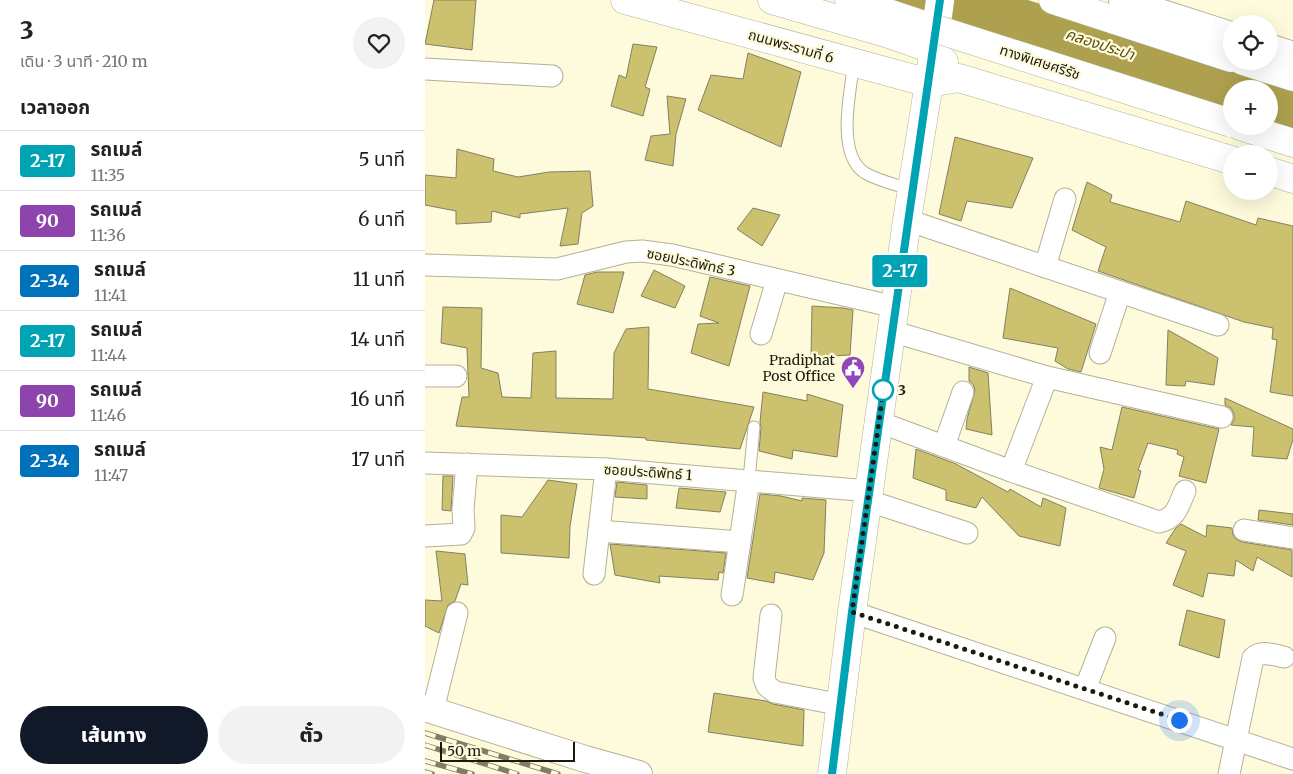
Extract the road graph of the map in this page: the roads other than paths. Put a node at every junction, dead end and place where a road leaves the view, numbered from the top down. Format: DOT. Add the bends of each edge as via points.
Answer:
graph roads {
  1 [pos="625,0"];
  2 [pos="772,0"];
  3 [pos="849,0"];
  4 [pos="1053,0"];
  5 [pos="1122,0"];
  6 [pos="938,8"];
  7 [pos="1223,32"];
  8 [pos="932,49"];
  9 [pos="1278,50"];
  10 [pos="1223,55"];
  11 [pos="1293,55"];
  12 [pos="853,63"];
  13 [pos="425,70"];
  14 [pos="1271,70"];
  15 [pos="551,76"];
  16 [pos="1293,77"];
  17 [pos="959,78"];
  18 [pos="929,82"];
  19 [pos="1223,121"];
  20 [pos="1268,135"];
  21 [pos="1293,143"];
  22 [pos="1223,158"];
  23 [pos="1278,174"];
  24 [pos="1293,179"];
  25 [pos="912,190"];
  26 [pos="1065,199"];
  27 [pos="907,220"];
  28 [pos="425,266"];
  29 [pos="1045,267"];
  30 [pos="777,280"];
  31 [pos="1119,292"];
  32 [pos="893,319"];
  33 [pos="1217,325"];
  34 [pos="761,334"];
  35 [pos="1100,353"];
  36 [pos="425,376"];
  37 [pos="457,376"];
  38 [pos="1047,377"];
  39 [pos="963,392"];
  40 [pos="1223,416"];
  41 [pos="879,422"];
  42 [pos="754,427"];
  43 [pos="944,446"];
  44 [pos="425,463"];
  45 [pos="467,464"];
  46 [pos="606,469"];
  47 [pos="1011,471"];
  48 [pos="749,480"];
  49 [pos="1185,491"];
  50 [pos="870,496"];
  51 [pos="1244,530"];
  52 [pos="599,531"];
  53 [pos="967,533"];
  54 [pos="426,536"];
  55 [pos="1293,538"];
  56 [pos="740,542"];
  57 [pos="593,574"];
  58 [pos="732,595"];
  59 [pos="852,612"];
  60 [pos="457,613"];
  61 [pos="771,615"];
  62 [pos="1105,638"];
  63 [pos="1284,656"];
  64 [pos="1085,689"];
  65 [pos="842,705"];
  66 [pos="429,709"];
  67 [pos="1235,739"];
  68 [pos="1293,759"];
  69 [pos="639,774"];
  70 [pos="832,774"];
  71 [pos="1229,774"];
  1 -- 12 [label="main road, ถนนพระรามที่ 6"];
  2 -- 8 [label="main road"];
  3 -- 19 [label="main road, ทางพิเศษศรีรัช, bridge"];
  4 -- 10 [label="main road"];
  5 -- 7 [label="street"];
  6 -- 8 [label="main road"];
  8 -- 17 [label="main road"];
  8 -- 18 [label="main road"];
  9 -- 11 [label="street"];
  12 -- 18 [label="main road, ถนนพระรามที่ 6"];
  12 -- 25 [label="lane" via="848,138 855,163 865,172"];
  13 -- 15 [label="street"];
  14 -- 16 [label="main road"];
  17 -- 18 [label="main road, ถนนพระรามที่ 6"];
  17 -- 22 [label="main road, ถนนพระรามที่ 6"];
  18 -- 25 [label="main road"];
  20 -- 21 [label="main road"];
  23 -- 24 [label="main road"];
  25 -- 27 [label="main road"];
  26 -- 29 [label="street"];
  27 -- 29 [label="street"];
  27 -- 32 [label="main road"];
  28 -- 30 [label="street, ซอยประดิพัทธ์ 3" via="557,269 641,251 672,255"];
  29 -- 31 [label="street"];
  30 -- 32 [label="street, ซอยประดิพัทธ์ 3"];
  30 -- 34 [label="street"];
  31 -- 33 [label="street"];
  31 -- 35 [label="street"];
  32 -- 38 [label="street, ซอยประดิพัทธ์ 3"];
  32 -- 41 [label="main road"];
  36 -- 37 [label="street"];
  38 -- 40 [label="street, ซอยประดิพัทธ์ 3"];
  38 -- 47 [label="street"];
  39 -- 43 [label="street"];
  41 -- 43 [label="street"];
  41 -- 50 [label="main road"];
  42 -- 48 [label="lane"];
  43 -- 47 [label="street"];
  44 -- 45 [label="street, ซอยประดิพัทธ์ 1"];
  45 -- 46 [label="street, ซอยประดิพัทธ์ 1"];
  45 -- 54 [label="street" via="461,534"];
  46 -- 48 [label="street, ซอยประดิพัทธ์ 1"];
  46 -- 52 [label="street"];
  47 -- 49 [label="street" via="1159,522 1173,516"];
  48 -- 50 [label="street, ซอยประดิพัทธ์ 1"];
  48 -- 56 [label="street"];
  50 -- 53 [label="street, ซอยประดิพัทธ์ 1"];
  50 -- 59 [label="main road"];
  51 -- 55 [label="street"];
  52 -- 56 [label="street"];
  52 -- 57 [label="street"];
  56 -- 58 [label="street"];
  59 -- 64 [label="street"];
  59 -- 65 [label="main road"];
  60 -- 66 [label="street"];
  61 -- 65 [label="street" via="764,678 767,686 775,692"];
  62 -- 64 [label="street"];
  63 -- 67 [label="street" via="1263,653 1253,658"];
  64 -- 67 [label="street"];
  65 -- 70 [label="main road"];
  66 -- 69 [label="street" via="585,760"];
  67 -- 68 [label="street"];
  67 -- 71 [label="street"];
}
